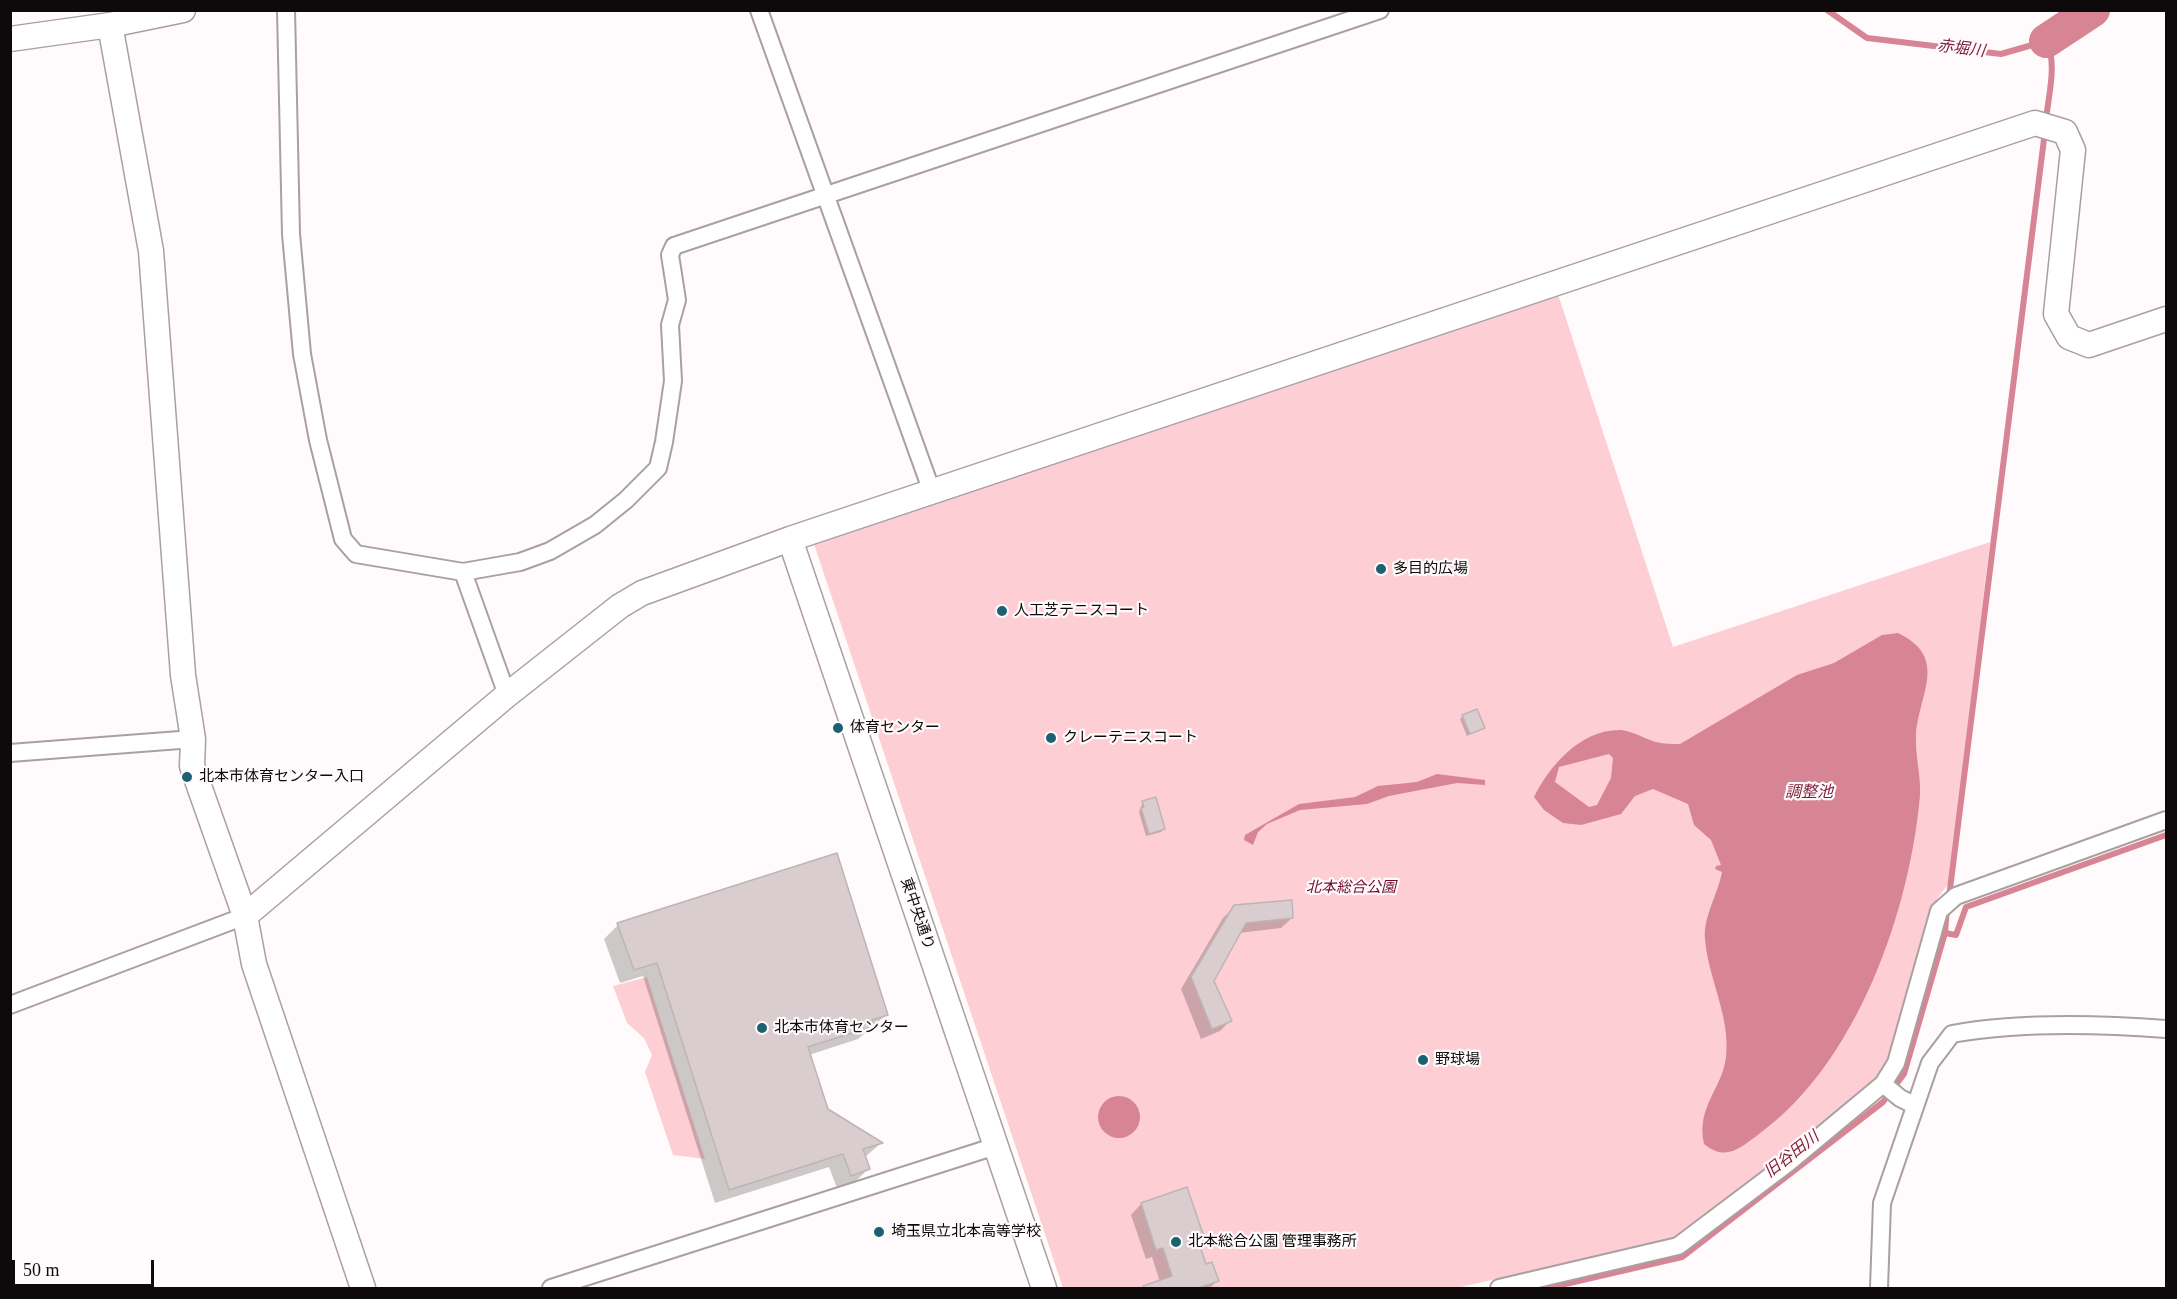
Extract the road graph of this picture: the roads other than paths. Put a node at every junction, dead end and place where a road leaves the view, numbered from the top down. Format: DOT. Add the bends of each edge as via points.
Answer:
graph roads {
  1 [pos="183,10"];
  2 [pos="285,10"];
  3 [pos="759,10"];
  4 [pos="1380,10"];
  5 [pos="110,25"];
  6 [pos="10,39"];
  7 [pos="824,196"];
  8 [pos="2166,319"];
  9 [pos="932,492"];
  10 [pos="790,539"];
  11 [pos="463,572"];
  12 [pos="507,695"];
  13 [pos="193,739"];
  14 [pos="10,753"];
  15 [pos="2166,820"];
  16 [pos="245,916"];
  17 [pos="10,1005"];
  18 [pos="2166,1029"];
  19 [pos="1896,1094"];
  20 [pos="996,1146"];
  21 [pos="363,1288"];
  22 [pos="551,1288"];
  23 [pos="1044,1288"];
  24 [pos="1499,1288"];
  25 [pos="1879,1288"];
  1 -- 5 [label="street"];
  2 -- 11 [label="street" via="291,234 302,354 343,539 356,554"];
  3 -- 7 [label="street"];
  4 -- 7 [label="street"];
  5 -- 6 [label="street"];
  5 -- 13 [label="street" via="151,251 183,675"];
  7 -- 9 [label="street"];
  7 -- 11 [label="street" via="674,246 670,255 677,300 670,325 673,381 658,468 595,525 550,551 520,562"];
  8 -- 9 [label="street" via="2089,345 2069,337 2056,314 2073,150 2065,132 2036,123"];
  9 -- 10 [label="street"];
  10 -- 12 [label="street" via="642,593"];
  10 -- 20 [label="street, 東中央通り"];
  11 -- 12 [label="street"];
  12 -- 16 [label="street"];
  13 -- 14 [label="street"];
  13 -- 16 [label="street" via="192,766"];
  15 -- 19 [label="street" via="1956,896 1939,911 1896,1063"];
  16 -- 17 [label="street"];
  16 -- 21 [label="street" via="254,964"];
  18 -- 19 [label="street" via="2120,1025 1952,1035 1930,1063"];
  19 -- 24 [label="street" via="1788,1162 1678,1246"];
  19 -- 25 [label="street" via="1882,1203"];
  20 -- 22 [label="street"];
  20 -- 23 [label="street, 東中央通り"];
}
